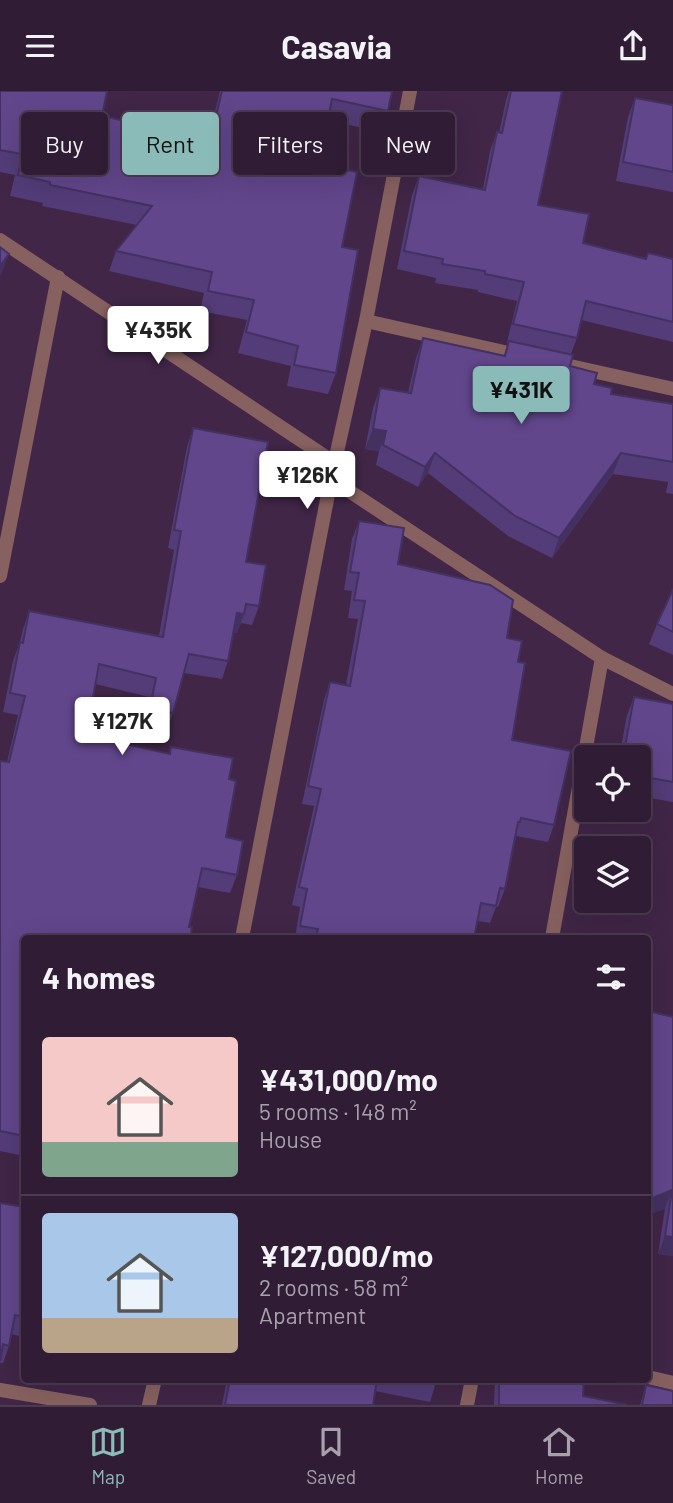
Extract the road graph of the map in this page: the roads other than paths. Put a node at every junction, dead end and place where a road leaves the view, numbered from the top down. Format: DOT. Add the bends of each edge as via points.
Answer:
graph roads {
  1 [pos="410,91"];
  2 [pos="0,240"];
  3 [pos="58,277"];
  4 [pos="366,321"];
  5 [pos="673,389"];
  6 [pos="335,463"];
  7 [pos="331,479"];
  8 [pos="0,576"];
  9 [pos="602,659"];
  10 [pos="673,694"];
  11 [pos="243,935"];
  12 [pos="553,935"];
  13 [pos="651,1378"];
  14 [pos="154,1383"];
  15 [pos="471,1383"];
  16 [pos="673,1383"];
  17 [pos="0,1391"];
  18 [pos="90,1405"];
  19 [pos="149,1405"];
  20 [pos="467,1405"];
  1 -- 4 [label="street"];
  2 -- 3 [label="street"];
  3 -- 6 [label="street"];
  3 -- 8 [label="street"];
  4 -- 5 [label="street"];
  4 -- 6 [label="street"];
  6 -- 7 [label="street"];
  7 -- 9 [label="street"];
  7 -- 11 [label="street"];
  9 -- 10 [label="street"];
  9 -- 12 [label="street"];
  13 -- 16 [label="street"];
  14 -- 19 [label="street"];
  15 -- 20 [label="street"];
  17 -- 18 [label="street"];
}
